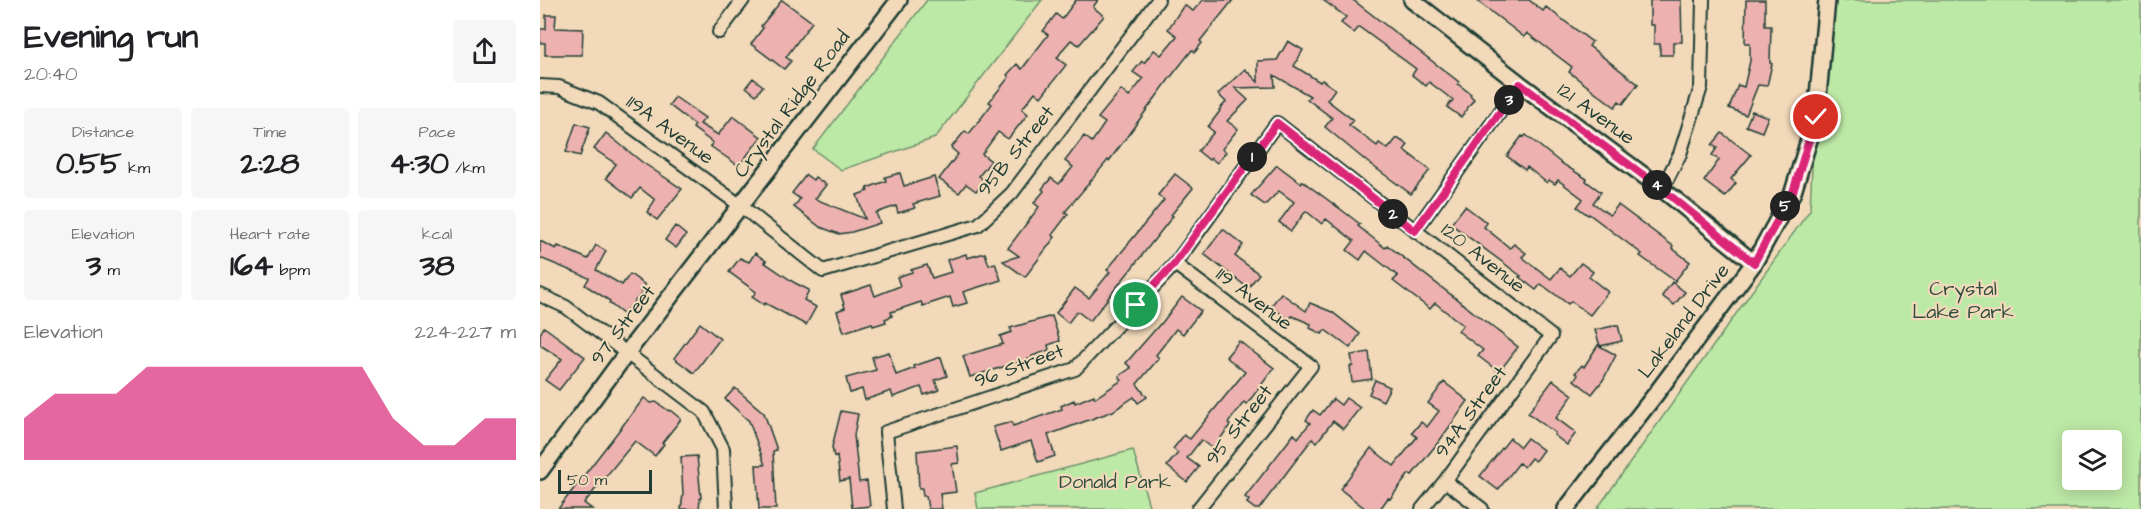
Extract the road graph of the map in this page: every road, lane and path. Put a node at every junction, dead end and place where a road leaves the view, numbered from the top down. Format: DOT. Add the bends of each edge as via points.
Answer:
graph roads {
  1 [pos="743,0"];
  2 [pos="898,0"];
  3 [pos="1158,0"];
  4 [pos="1412,0"];
  5 [pos="1702,0"];
  6 [pos="1827,0"];
  7 [pos="719,32"];
  8 [pos="1520,84"];
  9 [pos="540,86"];
  10 [pos="1277,123"];
  11 [pos="1662,189"];
  12 [pos="741,206"];
  13 [pos="1415,231"];
  14 [pos="1754,263"];
  15 [pos="1174,264"];
  16 [pos="823,271"];
  17 [pos="540,295"];
  18 [pos="1551,336"];
  19 [pos="626,354"];
  20 [pos="1311,366"];
  21 [pos="540,471"];
  22 [pos="1445,481"];
  23 [pos="726,509"];
  24 [pos="894,509"];
  25 [pos="1198,509"];
  26 [pos="1422,509"];
  27 [pos="1482,509"];
  28 [pos="1566,509"];
  1 -- 7 [label="street"];
  2 -- 12 [label="street, Crystal Ridge Road"];
  3 -- 16 [label="street, 95B Street" via="1012,193 978,225"];
  4 -- 8 [label="street, 121 Avenue"];
  5 -- 11 [label="street" via="1701,87 1680,154"];
  6 -- 14 [label="street, Lakeland Drive" via="1816,117 1793,192"];
  8 -- 11 [label="street, 121 Avenue"];
  8 -- 13 [label="street"];
  9 -- 12 [label="street, 119A Avenue" via="559,87 599,103"];
  10 -- 13 [label="street, 120 Avenue"];
  10 -- 15 [label="street, 96 Street"];
  11 -- 14 [label="street, 121 Avenue"];
  12 -- 16 [label="street, 119A Avenue"];
  12 -- 19 [label="street, 97 Street"];
  13 -- 18 [label="street, 120 Avenue"];
  14 -- 28 [label="street, Lakeland Drive"];
  15 -- 20 [label="street, 119 Avenue"];
  15 -- 24 [label="street, 96 Street" via="1075,369 886,432"];
  17 -- 19 [label="street" via="566,307"];
  18 -- 22 [label="street, 94A Street"];
  19 -- 21 [label="street, 97 Street"];
  19 -- 23 [label="street" via="704,412 723,449"];
  20 -- 25 [label="street, 95 Street"];
  22 -- 26 [label="street, 94A Street"];
  22 -- 27 [label="street"];
}
